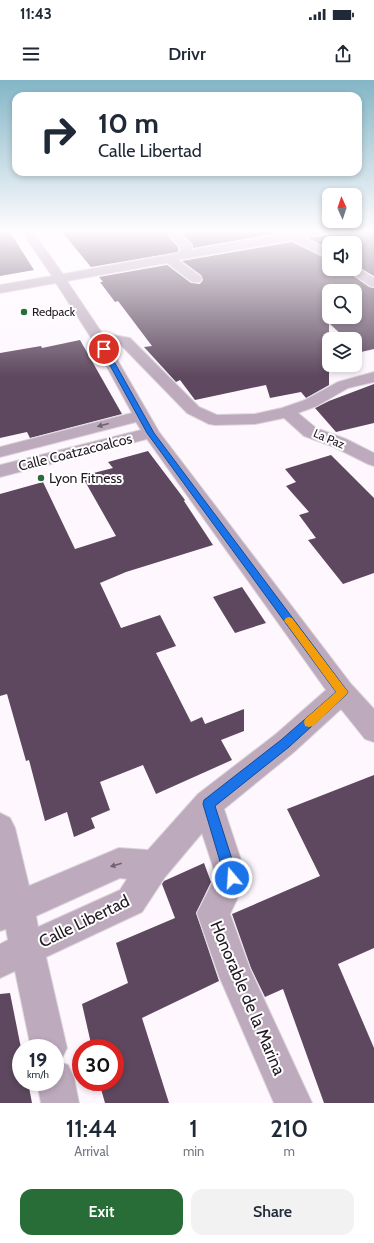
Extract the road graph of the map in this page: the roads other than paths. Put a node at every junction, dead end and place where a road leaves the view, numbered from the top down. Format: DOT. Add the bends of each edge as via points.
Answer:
graph roads {
  1 [pos="51,280"];
  2 [pos="61,280"];
  3 [pos="0,289"];
  4 [pos="97,336"];
  5 [pos="374,377"];
  6 [pos="287,412"];
  7 [pos="146,424"];
  8 [pos="0,452"];
  9 [pos="374,460"];
  10 [pos="0,471"];
  11 [pos="342,692"];
  12 [pos="374,730"];
  13 [pos="208,804"];
  14 [pos="0,828"];
  15 [pos="154,866"];
  16 [pos="9,911"];
  17 [pos="14,955"];
  18 [pos="46,1039"];
  19 [pos="58,1091"];
  20 [pos="60,1103"];
  21 [pos="293,1103"];
  1 -- 3 [label="street"];
  2 -- 4 [label="street"];
  4 -- 6 [label="street" via="125,341 193,410 214,420 255,419"];
  4 -- 7 [label="street"];
  5 -- 6 [label="street" via="343,385 311,403"];
  6 -- 9 [label="street, La Paz" via="310,432"];
  7 -- 8 [label="street, Calle Coatzacoalcos, one-way"];
  7 -- 10 [label="street, Calle Coatzacoalcos"];
  7 -- 11 [label="street"];
  11 -- 12 [label="street"];
  11 -- 13 [label="street, Calle Libertad" via="285,743"];
  13 -- 15 [label="street, Calle Libertad"];
  13 -- 21 [label="street, Honorable de la Marina" via="232,878 213,912 236,976"];
  14 -- 16 [label="street"];
  15 -- 16 [label="street, one-way" via="119,863"];
  15 -- 17 [label="street, Calle Libertad" via="131,901"];
  16 -- 17 [label="street"];
  17 -- 18 [label="street"];
  19 -- 20 [label="street"];
}
